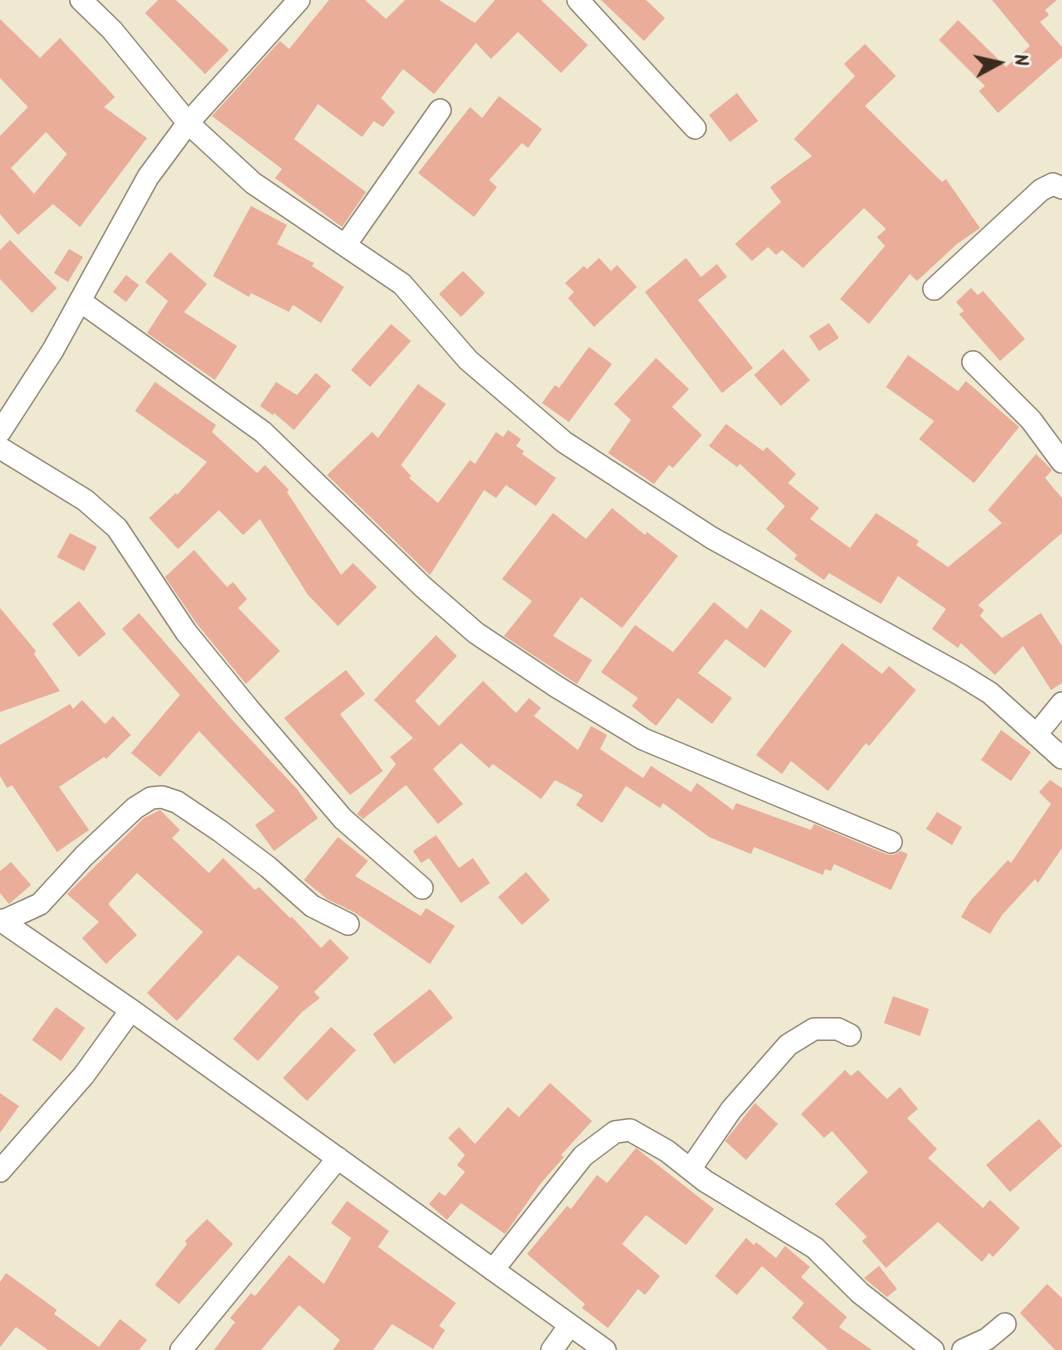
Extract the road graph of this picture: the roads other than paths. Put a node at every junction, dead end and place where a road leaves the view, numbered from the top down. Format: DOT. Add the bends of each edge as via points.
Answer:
graph roads {
  1 [pos="81,0"];
  2 [pos="299,0"];
  3 [pos="578,0"];
  4 [pos="440,110"];
  5 [pos="188,123"];
  6 [pos="695,128"];
  7 [pos="1062,188"];
  8 [pos="346,244"];
  9 [pos="934,289"];
  10 [pos="80,300"];
  11 [pos="973,362"];
  12 [pos="0,432"];
  13 [pos="0,448"];
  14 [pos="1060,456"];
  15 [pos="1062,702"];
  16 [pos="1036,735"];
  17 [pos="1062,758"];
  18 [pos="891,842"];
  19 [pos="422,888"];
  20 [pos="2,921"];
  21 [pos="348,924"];
  22 [pos="131,1010"];
  23 [pos="850,1035"];
  24 [pos="338,1158"];
  25 [pos="691,1168"];
  26 [pos="0,1171"];
  27 [pos="493,1270"];
  28 [pos="1005,1324"];
  29 [pos="570,1325"];
  30 [pos="181,1350"];
  31 [pos="552,1350"];
  32 [pos="606,1350"];
  33 [pos="933,1350"];
  34 [pos="964,1350"];
  1 -- 5 [label="street" via="112,30"];
  2 -- 5 [label="street"];
  3 -- 6 [label="street"];
  4 -- 8 [label="street"];
  5 -- 8 [label="street" via="253,183"];
  5 -- 10 [label="street" via="148,177"];
  7 -- 9 [label="street" via="1053,184 1041,190"];
  8 -- 16 [label="street" via="402,284 468,360 564,442 712,538 990,693"];
  10 -- 12 [label="street"];
  10 -- 18 [label="street" via="263,432 432,595 545,680 643,739"];
  11 -- 14 [label="street"];
  13 -- 19 [label="street" via="85,500 117,527 186,632 248,708 343,819"];
  15 -- 16 [label="street"];
  16 -- 17 [label="street"];
  20 -- 21 [label="street" via="40,904 135,808 162,797 220,831 312,906"];
  20 -- 22 [label="street"];
  22 -- 24 [label="street"];
  22 -- 26 [label="street" via="84,1075"];
  23 -- 25 [label="street" via="838,1029 814,1029 788,1045 731,1111"];
  24 -- 27 [label="street"];
  24 -- 30 [label="street"];
  25 -- 27 [label="street" via="644,1136 630,1130 615,1132 576,1164"];
  25 -- 33 [label="street" via="815,1248 860,1293"];
  27 -- 29 [label="street"];
  28 -- 34 [label="street"];
  29 -- 31 [label="street"];
  29 -- 32 [label="street"];
}
